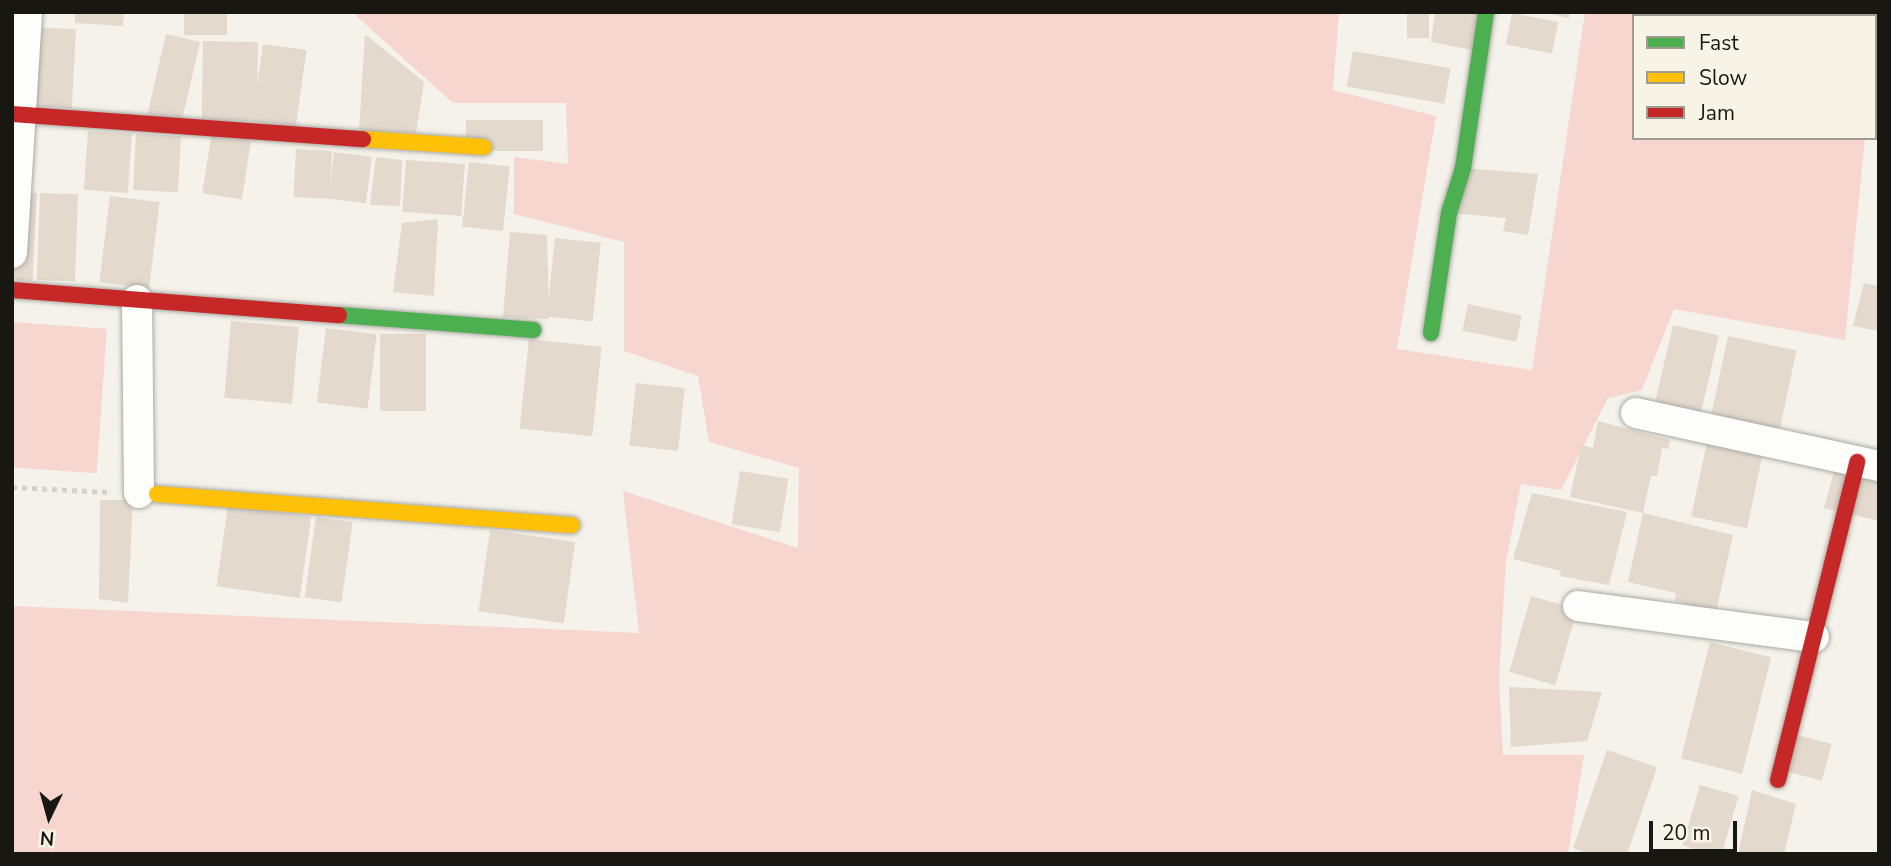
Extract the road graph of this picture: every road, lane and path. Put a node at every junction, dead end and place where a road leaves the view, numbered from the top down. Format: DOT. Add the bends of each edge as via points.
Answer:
graph roads {
  1 [pos="27,12"];
  2 [pos="1486,12"];
  3 [pos="17,114"];
  4 [pos="484,147"];
  5 [pos="12,253"];
  6 [pos="12,289"];
  7 [pos="137,300"];
  8 [pos="533,330"];
  9 [pos="1431,333"];
  10 [pos="1636,413"];
  11 [pos="1868,464"];
  12 [pos="12,487"];
  13 [pos="148,494"];
  14 [pos="572,525"];
  15 [pos="1578,606"];
  16 [pos="1814,637"];
  17 [pos="1778,779"];
  1 -- 3 [label="street"];
  2 -- 9 [label="street" via="1463,168 1449,213"];
  3 -- 4 [label="street"];
  3 -- 5 [label="street"];
  6 -- 7 [label="street"];
  7 -- 8 [label="street"];
  7 -- 13 [label="street"];
  10 -- 11 [label="street"];
  11 -- 16 [label="street"];
  12 -- 13 [label="path"];
  13 -- 14 [label="street"];
  15 -- 16 [label="street"];
  16 -- 17 [label="street"];
}
